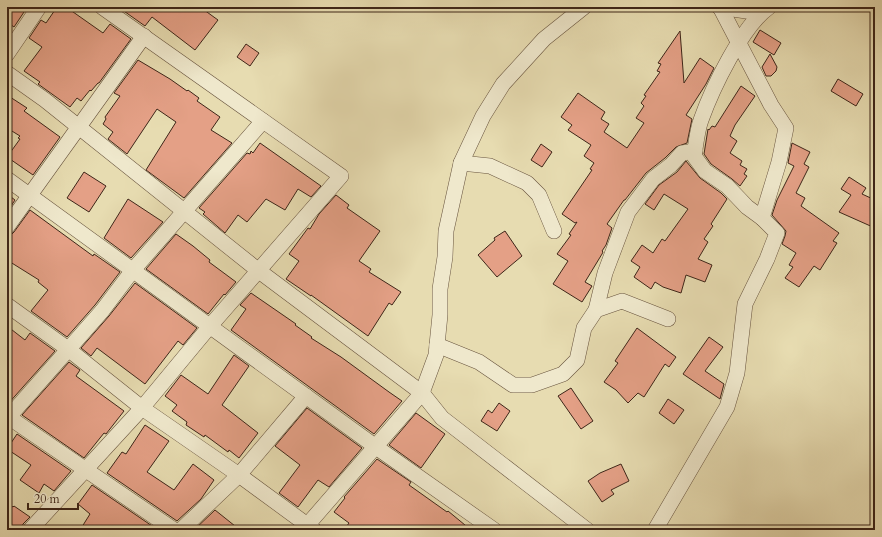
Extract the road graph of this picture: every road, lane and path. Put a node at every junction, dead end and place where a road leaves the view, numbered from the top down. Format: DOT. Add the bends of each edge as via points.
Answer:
graph roads {
  1 [pos="40,7"];
  2 [pos="102,7"];
  3 [pos="584,7"];
  4 [pos="720,7"];
  5 [pos="764,10"];
  6 [pos="144,36"];
  7 [pos="738,44"];
  8 [pos="7,54"];
  9 [pos="7,73"];
  10 [pos="263,121"];
  11 [pos="79,127"];
  12 [pos="695,151"];
  13 [pos="461,163"];
  14 [pos="7,180"];
  15 [pos="30,195"];
  16 [pos="184,211"];
  17 [pos="762,218"];
  18 [pos="7,227"];
  19 [pos="554,231"];
  20 [pos="133,270"];
  21 [pos="259,271"];
  22 [pos="7,305"];
  23 [pos="596,310"];
  24 [pos="668,319"];
  25 [pos="210,326"];
  26 [pos="437,345"];
  27 [pos="68,349"];
  28 [pos="422,393"];
  29 [pos="306,396"];
  30 [pos="142,408"];
  31 [pos="8,418"];
  32 [pos="376,447"];
  33 [pos="86,470"];
  34 [pos="239,475"];
  35 [pos="308,528"];
  36 [pos="30,530"];
  37 [pos="174,530"];
  38 [pos="181,530"];
  39 [pos="494,530"];
  40 [pos="587,530"];
  41 [pos="655,530"];
  1 -- 8 [label="street"];
  2 -- 6 [label="street"];
  3 -- 13 [label="street" via="544,39 503,84 483,116"];
  4 -- 5 [label="street"];
  4 -- 7 [label="street"];
  5 -- 7 [label="street"];
  6 -- 10 [label="street"];
  6 -- 11 [label="street"];
  7 -- 12 [label="street" via="719,76 700,121"];
  7 -- 17 [label="street" via="786,128"];
  9 -- 11 [label="street"];
  10 -- 16 [label="street"];
  10 -- 21 [label="street" via="341,176"];
  11 -- 15 [label="street"];
  11 -- 16 [label="street"];
  12 -- 17 [label="street" via="694,156 705,171 727,186 747,207"];
  12 -- 23 [label="street" via="682,153 653,180 628,212 605,272"];
  13 -- 19 [label="street" via="490,166 527,183 539,195"];
  13 -- 26 [label="street" via="446,231"];
  14 -- 15 [label="street"];
  15 -- 18 [label="street"];
  15 -- 20 [label="street"];
  16 -- 20 [label="street"];
  16 -- 21 [label="street"];
  17 -- 41 [label="street" via="777,232 745,304 737,373 727,407"];
  20 -- 25 [label="street"];
  20 -- 27 [label="street" via="102,311"];
  21 -- 25 [label="street"];
  21 -- 28 [label="street"];
  22 -- 27 [label="street"];
  23 -- 24 [label="street" via="622,301"];
  23 -- 26 [label="street" via="584,328 577,360 563,374 532,385 513,385 479,362"];
  25 -- 29 [label="street"];
  25 -- 30 [label="street"];
  26 -- 28 [label="street" via="436,355"];
  27 -- 30 [label="street"];
  27 -- 31 [label="street"];
  28 -- 32 [label="street"];
  28 -- 40 [label="street" via="442,418"];
  29 -- 32 [label="street"];
  29 -- 34 [label="street"];
  30 -- 33 [label="street"];
  30 -- 34 [label="street"];
  31 -- 33 [label="street"];
  32 -- 35 [label="street"];
  32 -- 39 [label="street"];
  33 -- 36 [label="street"];
  33 -- 37 [label="street"];
  34 -- 35 [label="street"];
  34 -- 38 [label="street"];
}
